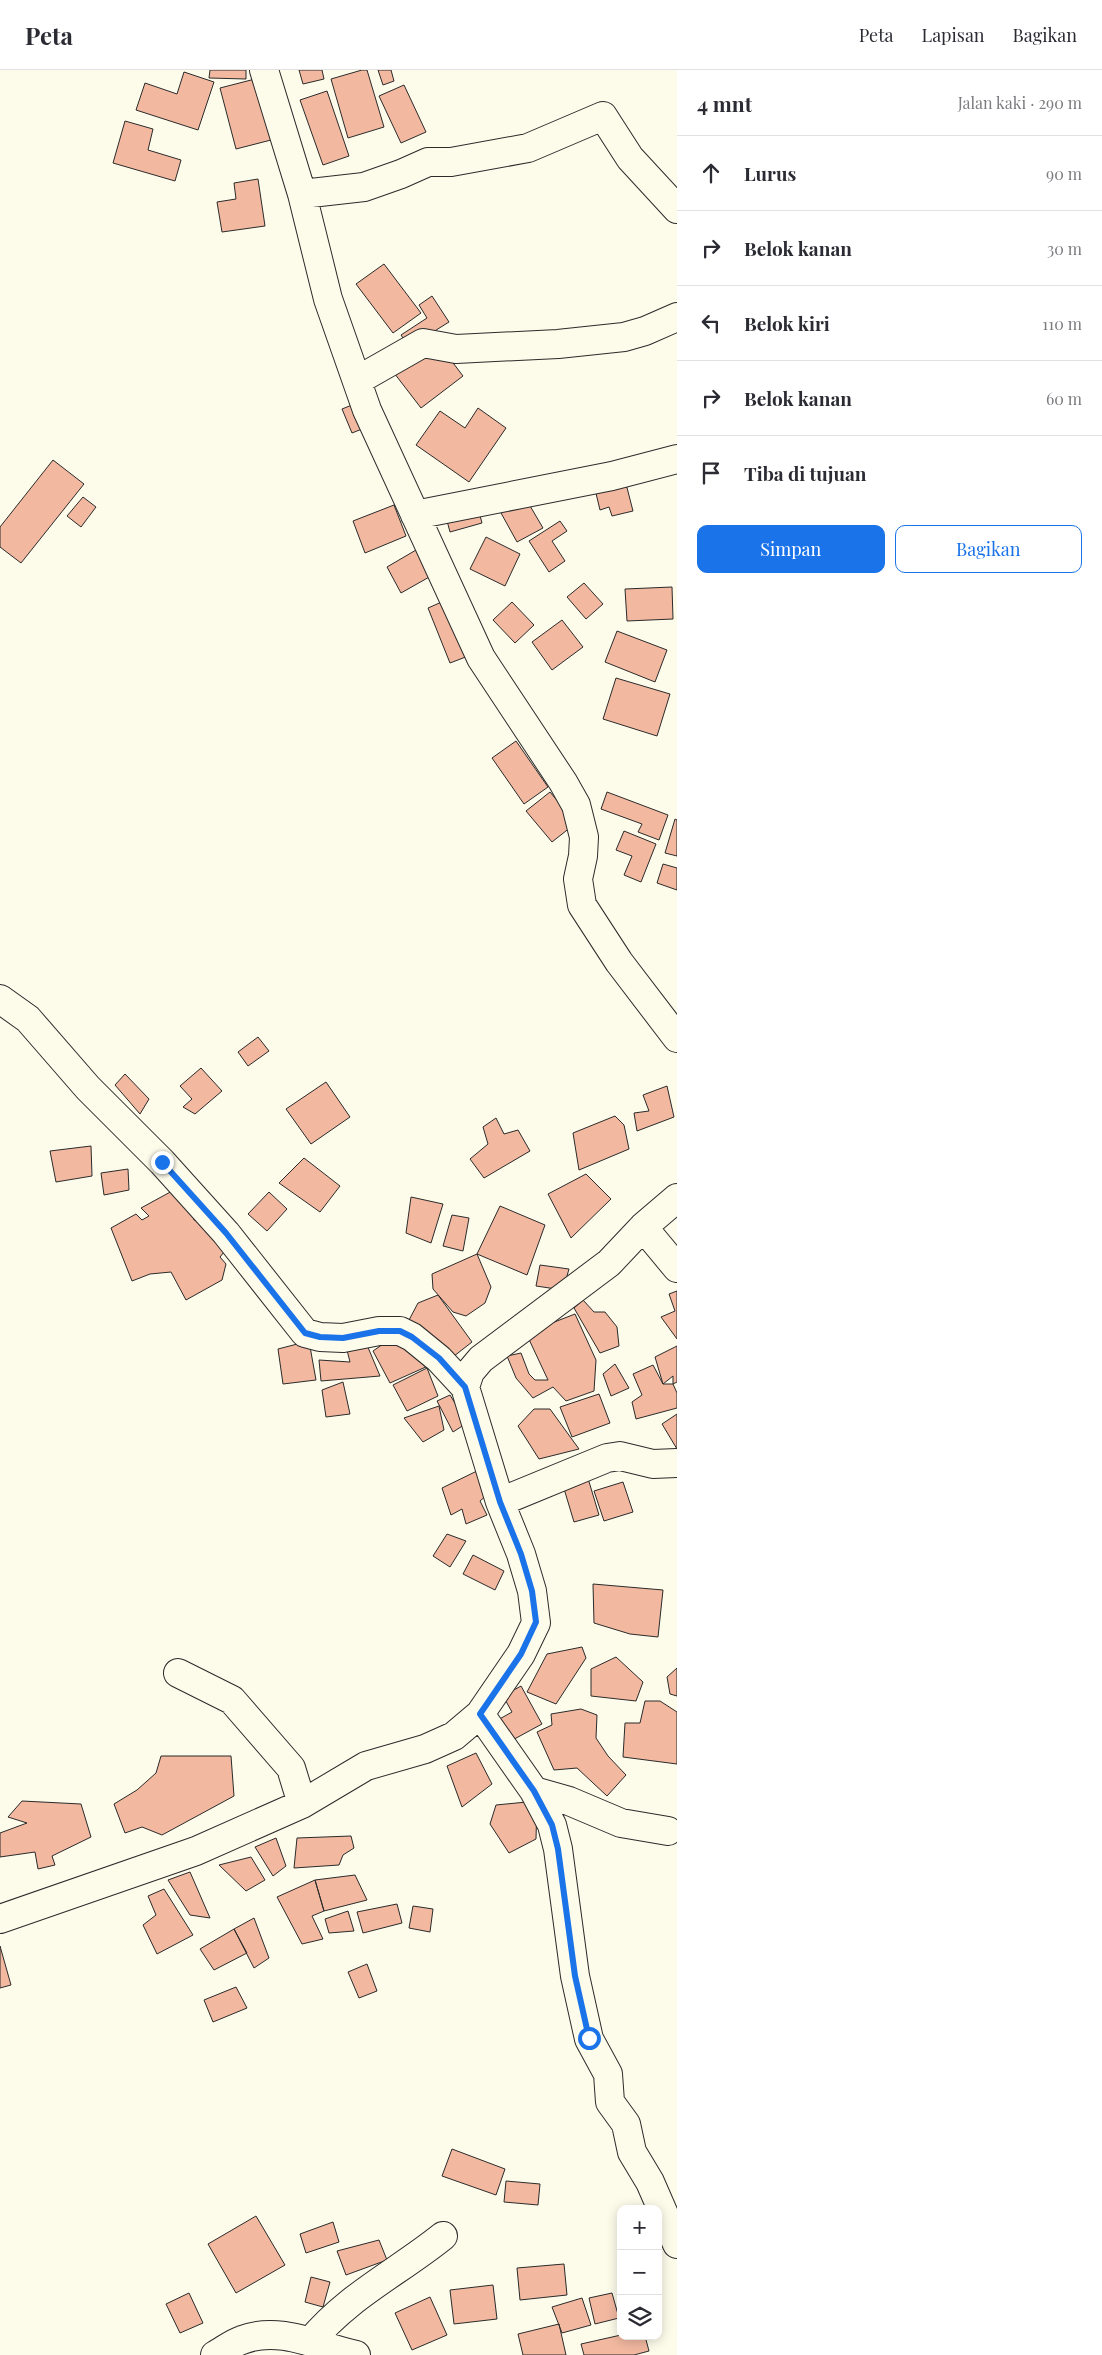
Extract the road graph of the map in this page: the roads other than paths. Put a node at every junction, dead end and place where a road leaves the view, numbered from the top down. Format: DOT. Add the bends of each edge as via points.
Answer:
graph roads {
  1 [pos="264,70"];
  2 [pos="302,194"];
  3 [pos="677,209"];
  4 [pos="677,317"];
  5 [pos="358,380"];
  6 [pos="677,458"];
  7 [pos="414,515"];
  8 [pos="0,999"];
  9 [pos="677,1038"];
  10 [pos="677,1198"];
  11 [pos="643,1227"];
  12 [pos="677,1268"];
  13 [pos="465,1387"];
  14 [pos="677,1463"];
  15 [pos="500,1502"];
  16 [pos="178,1673"];
  17 [pos="480,1714"];
  18 [pos="534,1791"];
  19 [pos="302,1804"];
  20 [pos="668,1831"];
  21 [pos="0,1919"];
  22 [pos="443,2236"];
  23 [pos="677,2244"];
  24 [pos="310,2342"];
  25 [pos="215,2355"];
  26 [pos="356,2355"];
  1 -- 2 [label="street"];
  2 -- 3 [label="street" via="364,187 428,162 451,162 528,148 604,116 630,158"];
  2 -- 5 [label="street" via="328,299"];
  4 -- 5 [label="street" via="624,337 558,344 456,349 423,343"];
  5 -- 7 [label="street" via="367,410"];
  6 -- 7 [label="street" via="612,476"];
  7 -- 9 [label="street" via="481,658 576,805 584,837 578,879 582,905 619,962"];
  8 -- 13 [label="street" via="28,1019 88,1088 162,1162 226,1233 305,1333 343,1338 379,1331 400,1331 439,1358"];
  10 -- 11 [label="street"];
  11 -- 12 [label="street"];
  11 -- 13 [label="street" via="609,1263 481,1359 470,1372"];
  13 -- 15 [label="street"];
  14 -- 15 [label="street" via="653,1464 620,1456 608,1458"];
  15 -- 17 [label="street" via="521,1554 532,1591 536,1622 521,1654"];
  16 -- 19 [label="street" via="232,1700 291,1768"];
  17 -- 18 [label="street"];
  17 -- 19 [label="street" via="454,1736 425,1749 366,1766"];
  18 -- 20 [label="street" via="621,1823"];
  18 -- 23 [label="street" via="552,1825 558,1849 575,1976 589,2038 608,2074 610,2102 626,2124 632,2152 650,2182"];
  19 -- 21 [label="street" via="196,1851"];
  22 -- 24 [label="street" via="378,2280 329,2319"];
  24 -- 25 [label="street" via="272,2335 258,2336 240,2340"];
  24 -- 26 [label="street"];
}
